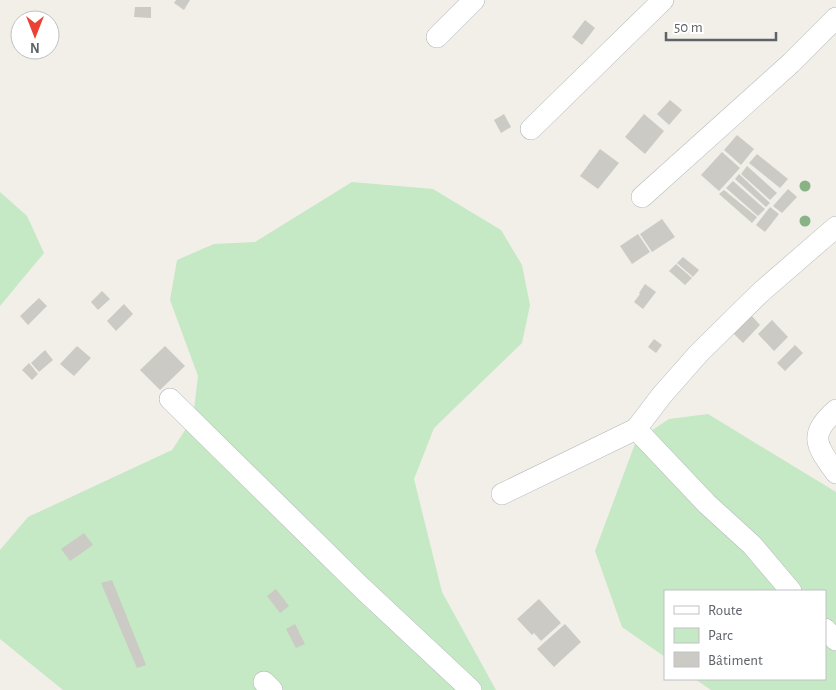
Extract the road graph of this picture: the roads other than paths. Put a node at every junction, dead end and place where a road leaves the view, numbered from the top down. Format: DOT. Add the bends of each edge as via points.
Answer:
graph roads {
  1 [pos="474,0"];
  2 [pos="663,0"];
  3 [pos="836,18"];
  4 [pos="437,37"];
  5 [pos="531,129"];
  6 [pos="642,197"];
  7 [pos="836,228"];
  8 [pos="170,399"];
  9 [pos="836,410"];
  10 [pos="636,430"];
  11 [pos="836,473"];
  12 [pos="502,494"];
  13 [pos="790,590"];
  14 [pos="826,630"];
  15 [pos="836,640"];
  16 [pos="471,690"];
  1 -- 4 [label="street"];
  2 -- 5 [label="street"];
  3 -- 6 [label="street" via="791,63"];
  7 -- 10 [label="street" via="761,292 699,353"];
  8 -- 16 [label="street"];
  9 -- 11 [label="street" via="820,428 818,439 820,450"];
  10 -- 12 [label="street"];
  10 -- 13 [label="street" via="707,504 752,545"];
  14 -- 15 [label="street"];
}
